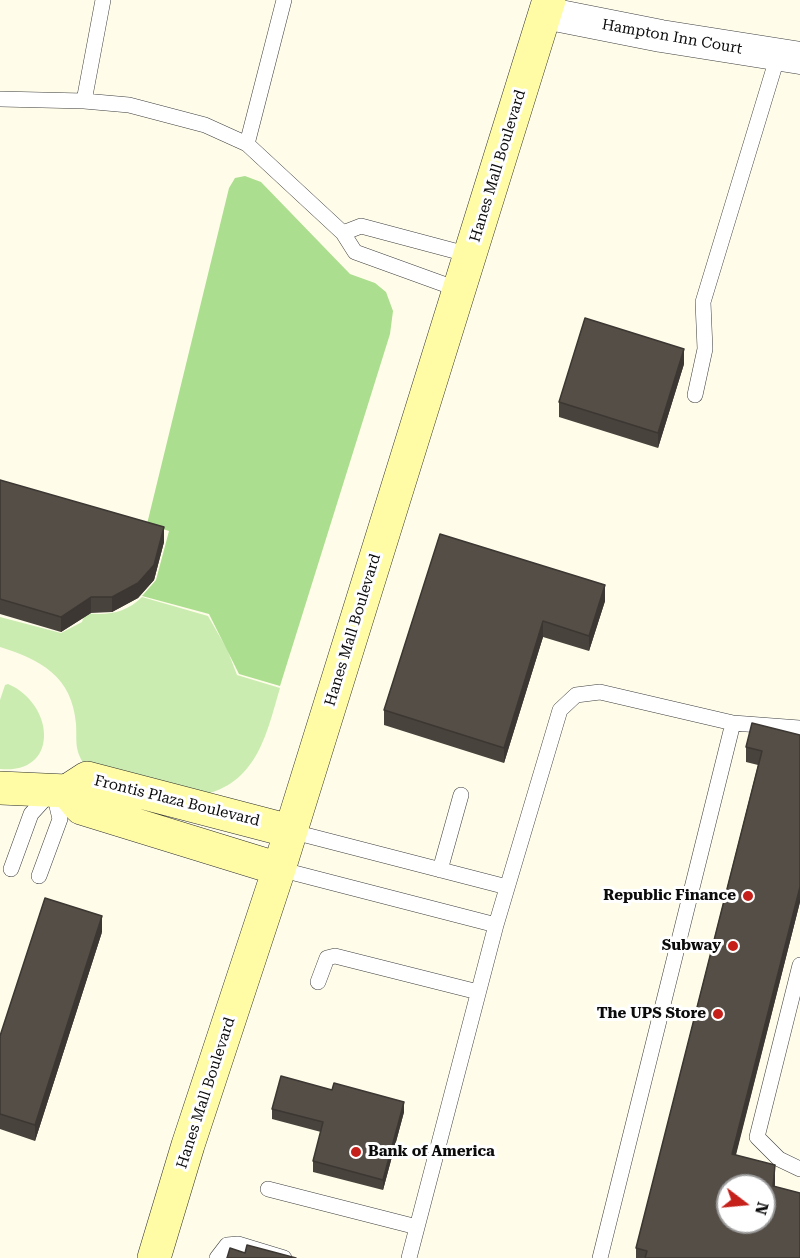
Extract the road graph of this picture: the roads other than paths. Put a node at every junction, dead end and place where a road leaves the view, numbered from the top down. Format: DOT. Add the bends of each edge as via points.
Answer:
graph roads {
  1 [pos="103,0"];
  2 [pos="284,0"];
  3 [pos="547,7"];
  4 [pos="789,56"];
  5 [pos="0,99"];
  6 [pos="84,101"];
  7 [pos="247,144"];
  8 [pos="343,233"];
  9 [pos="470,255"];
  10 [pos="459,290"];
  11 [pos="695,395"];
  12 [pos="733,723"];
  13 [pos="800,728"];
  14 [pos="0,788"];
  15 [pos="60,790"];
  16 [pos="461,795"];
  17 [pos="290,831"];
  18 [pos="11,869"];
  19 [pos="279,869"];
  20 [pos="440,870"];
  21 [pos="39,876"];
  22 [pos="507,887"];
  23 [pos="496,925"];
  24 [pos="800,965"];
  25 [pos="318,982"];
  26 [pos="478,992"];
  27 [pos="800,1169"];
  28 [pos="268,1189"];
  29 [pos="417,1227"];
  30 [pos="154,1258"];
  31 [pos="217,1258"];
  32 [pos="284,1258"];
  33 [pos="409,1258"];
  34 [pos="600,1258"];
  1 -- 6 [label="lane"];
  2 -- 7 [label="lane"];
  3 -- 4 [label="street, Hampton Inn Court" via="661,36"];
  3 -- 9 [label="main road, Hanes Mall Boulevard"];
  4 -- 11 [label="lane" via="703,302 705,349"];
  5 -- 6 [label="lane"];
  6 -- 7 [label="lane" via="129,105 205,125"];
  7 -- 8 [label="lane"];
  8 -- 9 [label="lane" via="361,226"];
  8 -- 10 [label="lane" via="355,252"];
  9 -- 10 [label="main road, Hanes Mall Boulevard"];
  10 -- 17 [label="main road, Hanes Mall Boulevard"];
  12 -- 13 [label="lane"];
  12 -- 22 [label="lane" via="600,692 576,695 560,710"];
  12 -- 34 [label="lane"];
  14 -- 15 [label="main road, Frontis Plaza Boulevard"];
  15 -- 17 [label="main road, Frontis Plaza Boulevard" via="87,778"];
  15 -- 18 [label="lane" via="31,814"];
  15 -- 19 [label="main road, Frontis Plaza Boulevard" via="81,808"];
  15 -- 21 [label="lane" via="60,819"];
  16 -- 20 [label="lane"];
  17 -- 19 [label="main road, Hanes Mall Boulevard"];
  17 -- 20 [label="lane"];
  19 -- 23 [label="lane"];
  19 -- 30 [label="main road, Hanes Mall Boulevard"];
  20 -- 22 [label="lane"];
  22 -- 23 [label="lane"];
  23 -- 26 [label="lane"];
  24 -- 27 [label="lane" via="758,1137 779,1159"];
  25 -- 26 [label="lane" via="327,958 335,956"];
  26 -- 29 [label="lane"];
  28 -- 29 [label="lane"];
  29 -- 33 [label="lane"];
  31 -- 32 [label="lane" via="226,1245 238,1244"];
}
